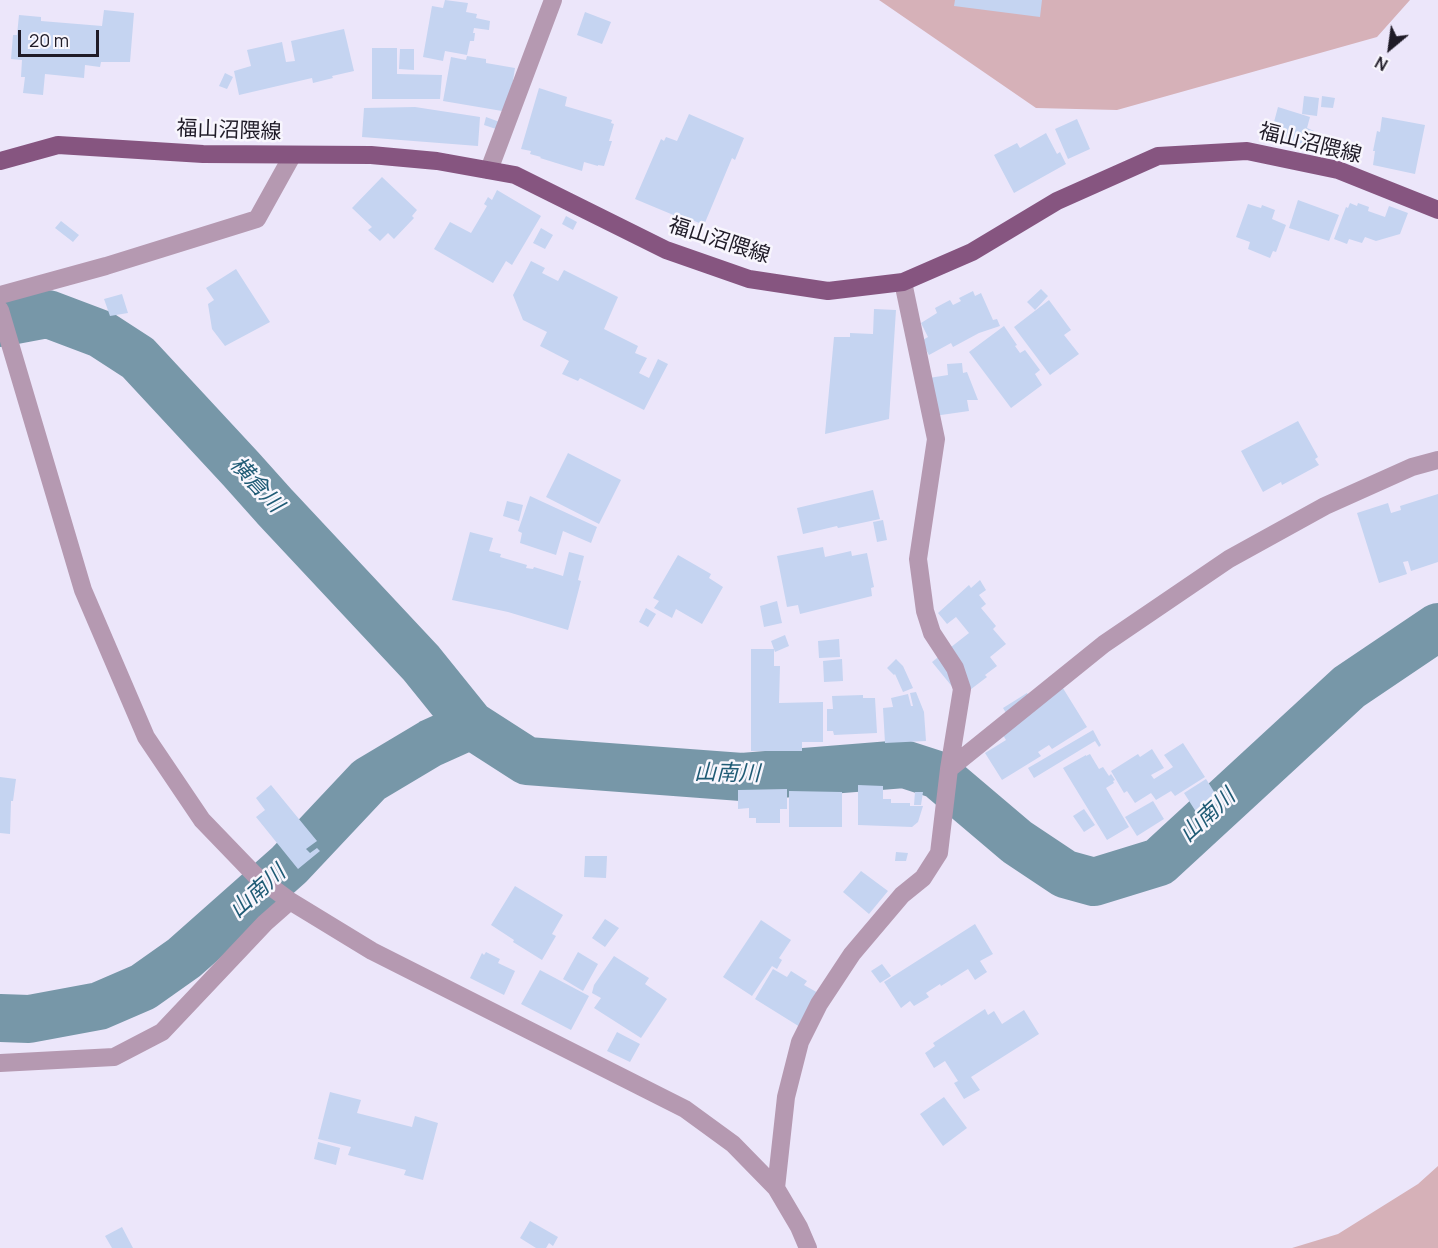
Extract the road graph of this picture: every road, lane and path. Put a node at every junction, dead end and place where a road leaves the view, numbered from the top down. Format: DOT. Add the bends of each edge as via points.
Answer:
graph roads {
  1 [pos="550,1"];
  2 [pos="292,156"];
  3 [pos="0,161"];
  4 [pos="489,170"];
  5 [pos="1438,210"];
  6 [pos="903,282"];
  7 [pos="0,295"];
  8 [pos="0,310"];
  9 [pos="1438,460"];
  10 [pos="949,769"];
  11 [pos="290,902"];
  12 [pos="0,1063"];
  13 [pos="776,1188"];
  14 [pos="808,1248"];
  1 -- 4 [label="street"];
  2 -- 3 [label="main road, 福山沼隈線" via="58,146"];
  2 -- 4 [label="main road, 福山沼隈線" via="371,155"];
  2 -- 7 [label="street" via="257,219"];
  4 -- 6 [label="main road, 福山沼隈線" via="515,175 666,250 749,279 828,291"];
  5 -- 6 [label="main road, 福山沼隈線" via="1338,170 1247,151 1158,156 1058,201 972,252"];
  6 -- 10 [label="street" via="936,439 918,559 925,611 932,633 955,668 962,689"];
  8 -- 11 [label="street" via="83,590 146,737 202,820 255,875"];
  9 -- 10 [label="street" via="1412,467 1325,506 1229,559 1104,644"];
  10 -- 13 [label="street" via="939,853 923,878 902,895 852,954 800,1042 786,1097"];
  11 -- 12 [label="street" via="265,923 162,1032 114,1057"];
  11 -- 13 [label="street" via="372,951 685,1109 733,1144"];
  13 -- 14 [label="street"];
}
